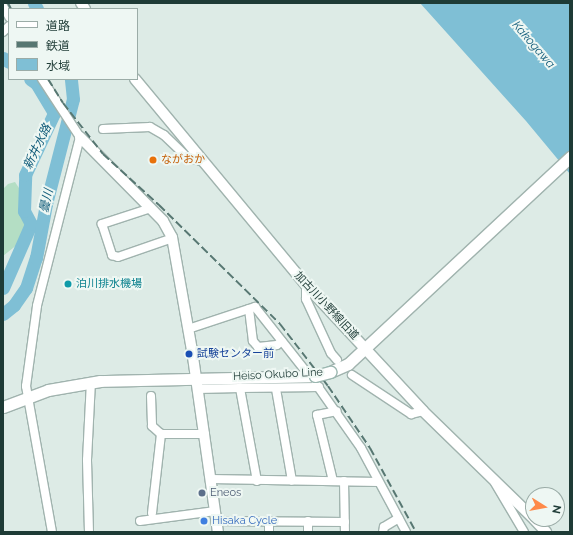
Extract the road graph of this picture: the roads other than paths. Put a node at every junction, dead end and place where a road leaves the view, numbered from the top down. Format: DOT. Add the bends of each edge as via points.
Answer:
graph roads {
  1 [pos="3,6"];
  2 [pos="8,15"];
  3 [pos="43,80"];
  4 [pos="136,80"];
  5 [pos="103,129"];
  6 [pos="79,136"];
  7 [pos="570,157"];
  8 [pos="203,162"];
  9 [pos="151,208"];
  10 [pos="173,238"];
  11 [pos="306,286"];
  12 [pos="252,308"];
  13 [pos="188,329"];
  14 [pos="282,342"];
  15 [pos="369,345"];
  16 [pos="338,360"];
  17 [pos="304,369"];
  18 [pos="352,374"];
  19 [pos="91,382"];
  20 [pos="317,382"];
  21 [pos="197,384"];
  22 [pos="240,388"];
  23 [pos="276,388"];
  24 [pos="27,397"];
  25 [pos="149,400"];
  26 [pos="3,407"];
  27 [pos="337,411"];
  28 [pos="423,411"];
  29 [pos="161,434"];
  30 [pos="205,434"];
  31 [pos="493,477"];
  32 [pos="211,479"];
  33 [pos="257,480"];
  34 [pos="292,481"];
  35 [pos="333,481"];
  36 [pos="344,481"];
  37 [pos="378,482"];
  38 [pos="525,511"];
  39 [pos="152,513"];
  40 [pos="216,516"];
  41 [pos="399,518"];
  42 [pos="140,521"];
  43 [pos="269,521"];
  44 [pos="308,521"];
  45 [pos="345,522"];
  46 [pos="52,532"];
  47 [pos="89,532"];
  48 [pos="218,532"];
  49 [pos="269,532"];
  50 [pos="308,532"];
  51 [pos="345,532"];
  52 [pos="384,532"];
  53 [pos="406,532"];
  54 [pos="524,532"];
  1 -- 2 [label="street"];
  3 -- 6 [label="street"];
  4 -- 8 [label="street, 加古川小野線旧道"];
  5 -- 8 [label="street" via="150,127 164,135 187,157"];
  6 -- 9 [label="street"];
  6 -- 24 [label="street" via="37,306 26,386"];
  7 -- 15 [label="main road, Heiso Okubo Line"];
  8 -- 11 [label="street, 加古川小野線旧道"];
  9 -- 10 [label="street"];
  9 -- 10 [label="street" via="102,224 112,255 118,257"];
  10 -- 13 [label="street"];
  11 -- 15 [label="street, 加古川小野線旧道"];
  11 -- 16 [label="street" via="306,299 331,353"];
  12 -- 13 [label="street"];
  12 -- 14 [label="street"];
  12 -- 14 [label="street" via="253,341 258,347"];
  13 -- 21 [label="street"];
  14 -- 17 [label="street"];
  15 -- 20 [label="main road, Heiso Okubo Line, bridge" via="348,364 330,372"];
  15 -- 28 [label="street, 加古川小野線旧道"];
  18 -- 28 [label="street" via="411,414"];
  19 -- 21 [label="main road, Heiso Okubo Line" via="131,378"];
  19 -- 24 [label="main road, Heiso Okubo Line" via="48,390"];
  19 -- 47 [label="street" via="87,460"];
  20 -- 21 [label="main road, Heiso Okubo Line"];
  20 -- 23 [label="street"];
  20 -- 27 [label="street"];
  21 -- 22 [label="street"];
  21 -- 30 [label="street"];
  22 -- 23 [label="street"];
  22 -- 33 [label="street"];
  23 -- 34 [label="street"];
  24 -- 26 [label="main road, Heiso Okubo Line"];
  24 -- 46 [label="street"];
  25 -- 29 [label="street" via="152,426"];
  27 -- 35 [label="street" via="317,415"];
  27 -- 37 [label="street"];
  28 -- 31 [label="street, 加古川小野線旧道"];
  29 -- 30 [label="street"];
  29 -- 39 [label="street"];
  30 -- 32 [label="street"];
  31 -- 38 [label="street, 加古川小野線旧道"];
  31 -- 54 [label="street" via="501,496"];
  32 -- 33 [label="street"];
  32 -- 40 [label="street"];
  33 -- 34 [label="street"];
  34 -- 35 [label="street"];
  35 -- 36 [label="street"];
  36 -- 37 [label="street"];
  36 -- 45 [label="street"];
  37 -- 41 [label="street"];
  40 -- 42 [label="street"];
  40 -- 43 [label="street"];
  40 -- 48 [label="street"];
  41 -- 52 [label="street" via="384,527"];
  41 -- 53 [label="street"];
  43 -- 44 [label="street"];
  43 -- 49 [label="street"];
  44 -- 45 [label="street"];
  44 -- 50 [label="street"];
  45 -- 51 [label="street"];
}
